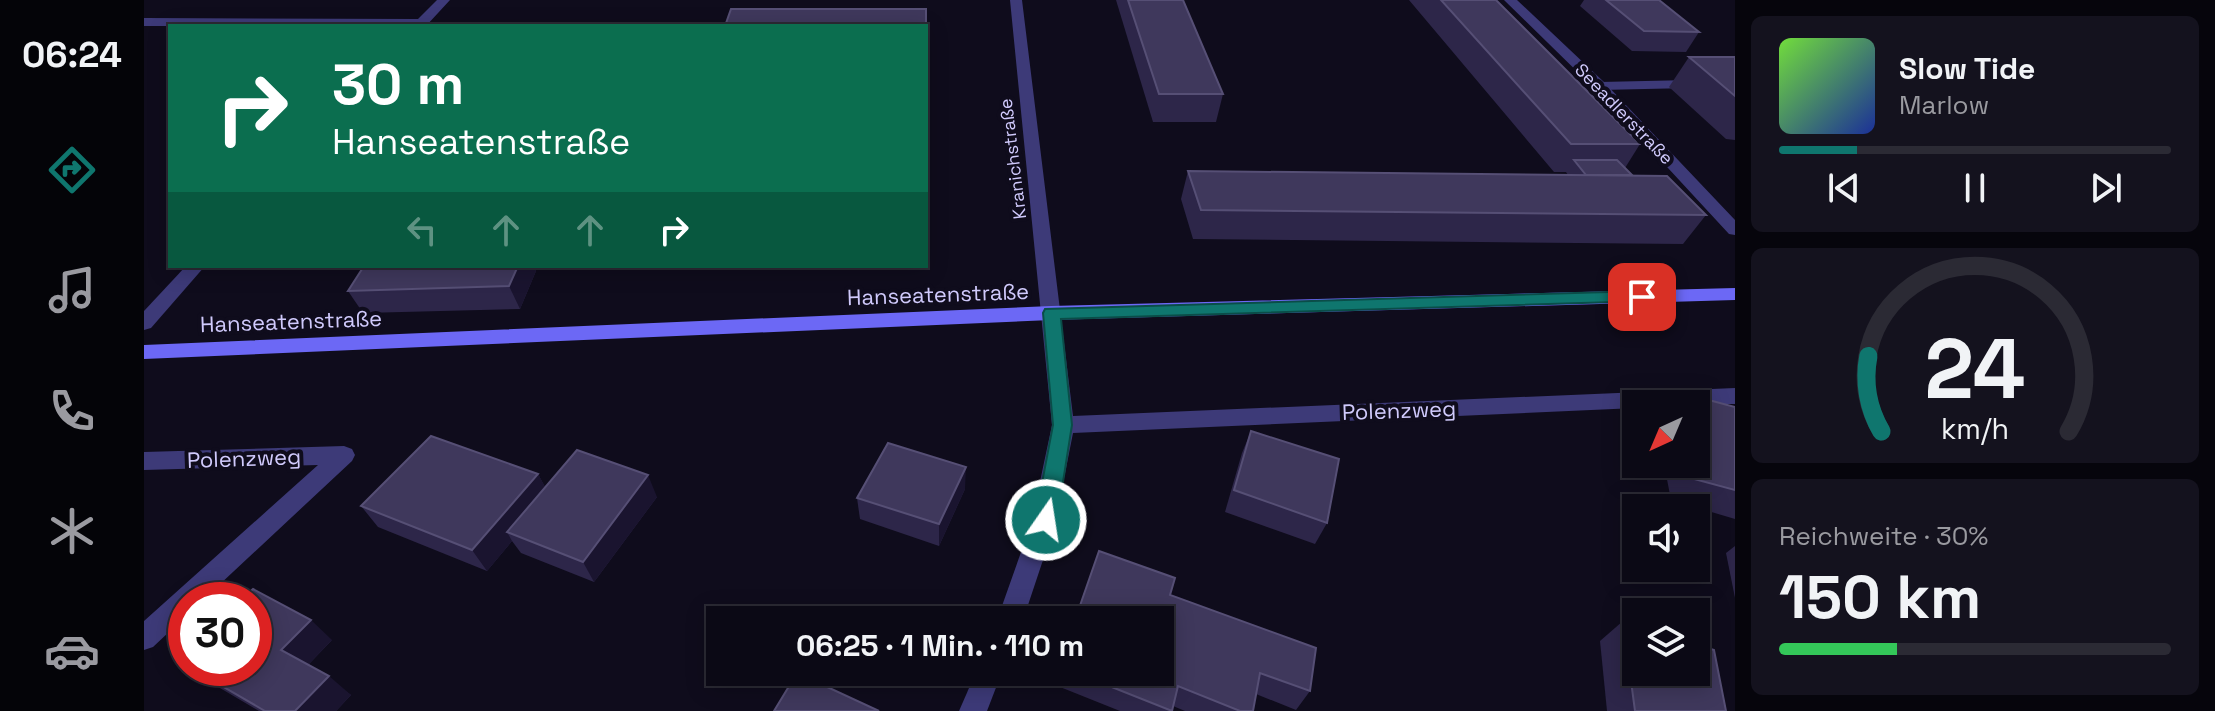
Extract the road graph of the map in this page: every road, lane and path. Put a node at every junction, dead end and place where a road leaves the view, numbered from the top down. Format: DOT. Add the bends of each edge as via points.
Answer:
graph roads {
  1 [pos="444,0"];
  2 [pos="1016,0"];
  3 [pos="1510,0"];
  4 [pos="144,22"];
  5 [pos="420,24"];
  6 [pos="1735,83"];
  7 [pos="1600,86"];
  8 [pos="1735,230"];
  9 [pos="194,268"];
  10 [pos="1735,294"];
  11 [pos="1051,313"];
  12 [pos="144,323"];
  13 [pos="144,352"];
  14 [pos="1735,396"];
  15 [pos="1063,425"];
  16 [pos="144,461"];
  17 [pos="1016,606"];
  18 [pos="144,638"];
  19 [pos="983,686"];
  20 [pos="973,711"];
  1 -- 5 [label="street"];
  2 -- 11 [label="street, Kranichstraße"];
  3 -- 7 [label="street, Seeadlerstraße"];
  4 -- 5 [label="street"];
  6 -- 7 [label="street"];
  7 -- 8 [label="street, Seeadlerstraße"];
  9 -- 12 [label="street"];
  10 -- 11 [label="street, Hanseatenstraße"];
  11 -- 13 [label="street, Hanseatenstraße"];
  11 -- 15 [label="street, Kranichstraße"];
  14 -- 15 [label="street, Polenzweg"];
  15 -- 17 [label="street, Kranichstraße" via="1054,491"];
  16 -- 18 [label="street, Polenzweg" via="344,455"];
  19 -- 20 [label="street"];
}
